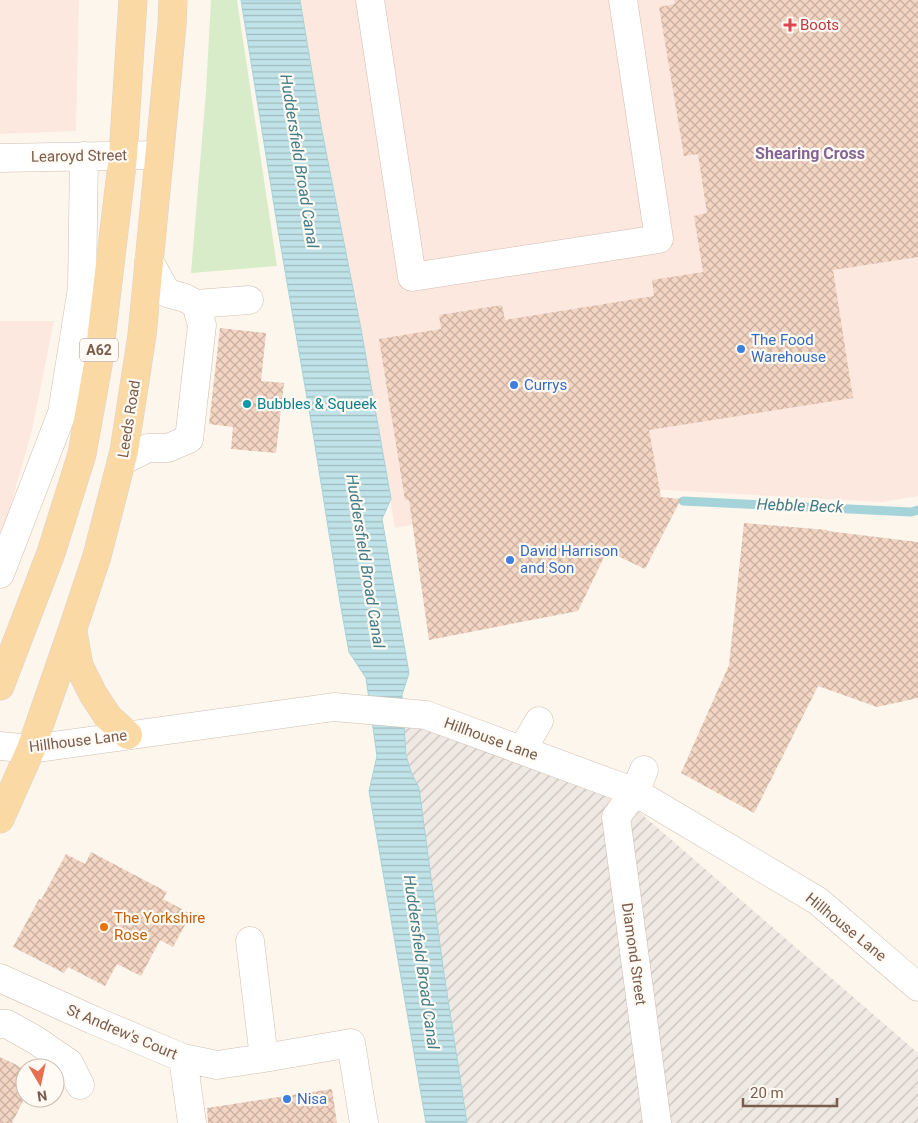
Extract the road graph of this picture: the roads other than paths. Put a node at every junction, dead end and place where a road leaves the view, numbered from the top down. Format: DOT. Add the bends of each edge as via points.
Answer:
graph roads {
  1 [pos="133,0"];
  2 [pos="173,0"];
  3 [pos="370,0"];
  4 [pos="623,0"];
  5 [pos="159,155"];
  6 [pos="84,156"];
  7 [pos="123,156"];
  8 [pos="0,158"];
  9 [pos="149,261"];
  10 [pos="249,300"];
  11 [pos="196,304"];
  12 [pos="122,461"];
  13 [pos="0,574"];
  14 [pos="72,631"];
  15 [pos="0,686"];
  16 [pos="540,721"];
  17 [pos="128,735"];
  18 [pos="0,746"];
  19 [pos="31,749"];
  20 [pos="522,750"];
  21 [pos="640,781"];
  22 [pos="0,819"];
  23 [pos="250,941"];
  24 [pos="0,978"];
  25 [pos="918,987"];
  26 [pos="0,1024"];
  27 [pos="183,1058"];
  28 [pos="264,1058"];
  29 [pos="80,1085"];
  30 [pos="192,1123"];
  31 [pos="364,1123"];
  32 [pos="657,1123"];
  1 -- 7 [label="main road, A62"];
  2 -- 5 [label="main road, Leeds Road / A62"];
  3 -- 4 [label="street" via="412,277 659,239"];
  5 -- 7 [label="street, Learoyd Street"];
  5 -- 9 [label="main road, Leeds Road / A62"];
  6 -- 7 [label="street, Learoyd Street"];
  6 -- 8 [label="street, Learoyd Street"];
  6 -- 13 [label="street" via="82,288 62,413"];
  7 -- 15 [label="main road, A62" via="98,365 82,454 51,553"];
  9 -- 11 [label="street" via="167,293"];
  9 -- 12 [label="main road, Leeds Road / A62" via="142,335"];
  10 -- 11 [label="street"];
  11 -- 12 [label="street" via="202,325 189,438 168,448 148,448"];
  12 -- 14 [label="main road, Leeds Road / A62" via="97,556"];
  14 -- 17 [label="main road" via="79,666 93,694 108,717"];
  14 -- 19 [label="main road, Leeds Road / A62"];
  16 -- 20 [label="street"];
  17 -- 19 [label="street, Hillhouse Lane"];
  17 -- 20 [label="street, Hillhouse Lane" via="334,707 426,714"];
  18 -- 19 [label="street, Hillhouse Lane"];
  19 -- 22 [label="main road, Leeds Road / A62"];
  20 -- 21 [label="street, Hillhouse Lane"];
  21 -- 25 [label="street, Hillhouse Lane" via="818,900"];
  21 -- 32 [label="street, Diamond Street" via="616,817"];
  23 -- 28 [label="street"];
  24 -- 27 [label="street, St Andrew's Court"];
  26 -- 29 [label="street" via="7,1024 34,1039 69,1063"];
  27 -- 28 [label="street" via="217,1065"];
  27 -- 30 [label="street, St Andrew's Court"];
  28 -- 31 [label="street" via="351,1043"];
}
